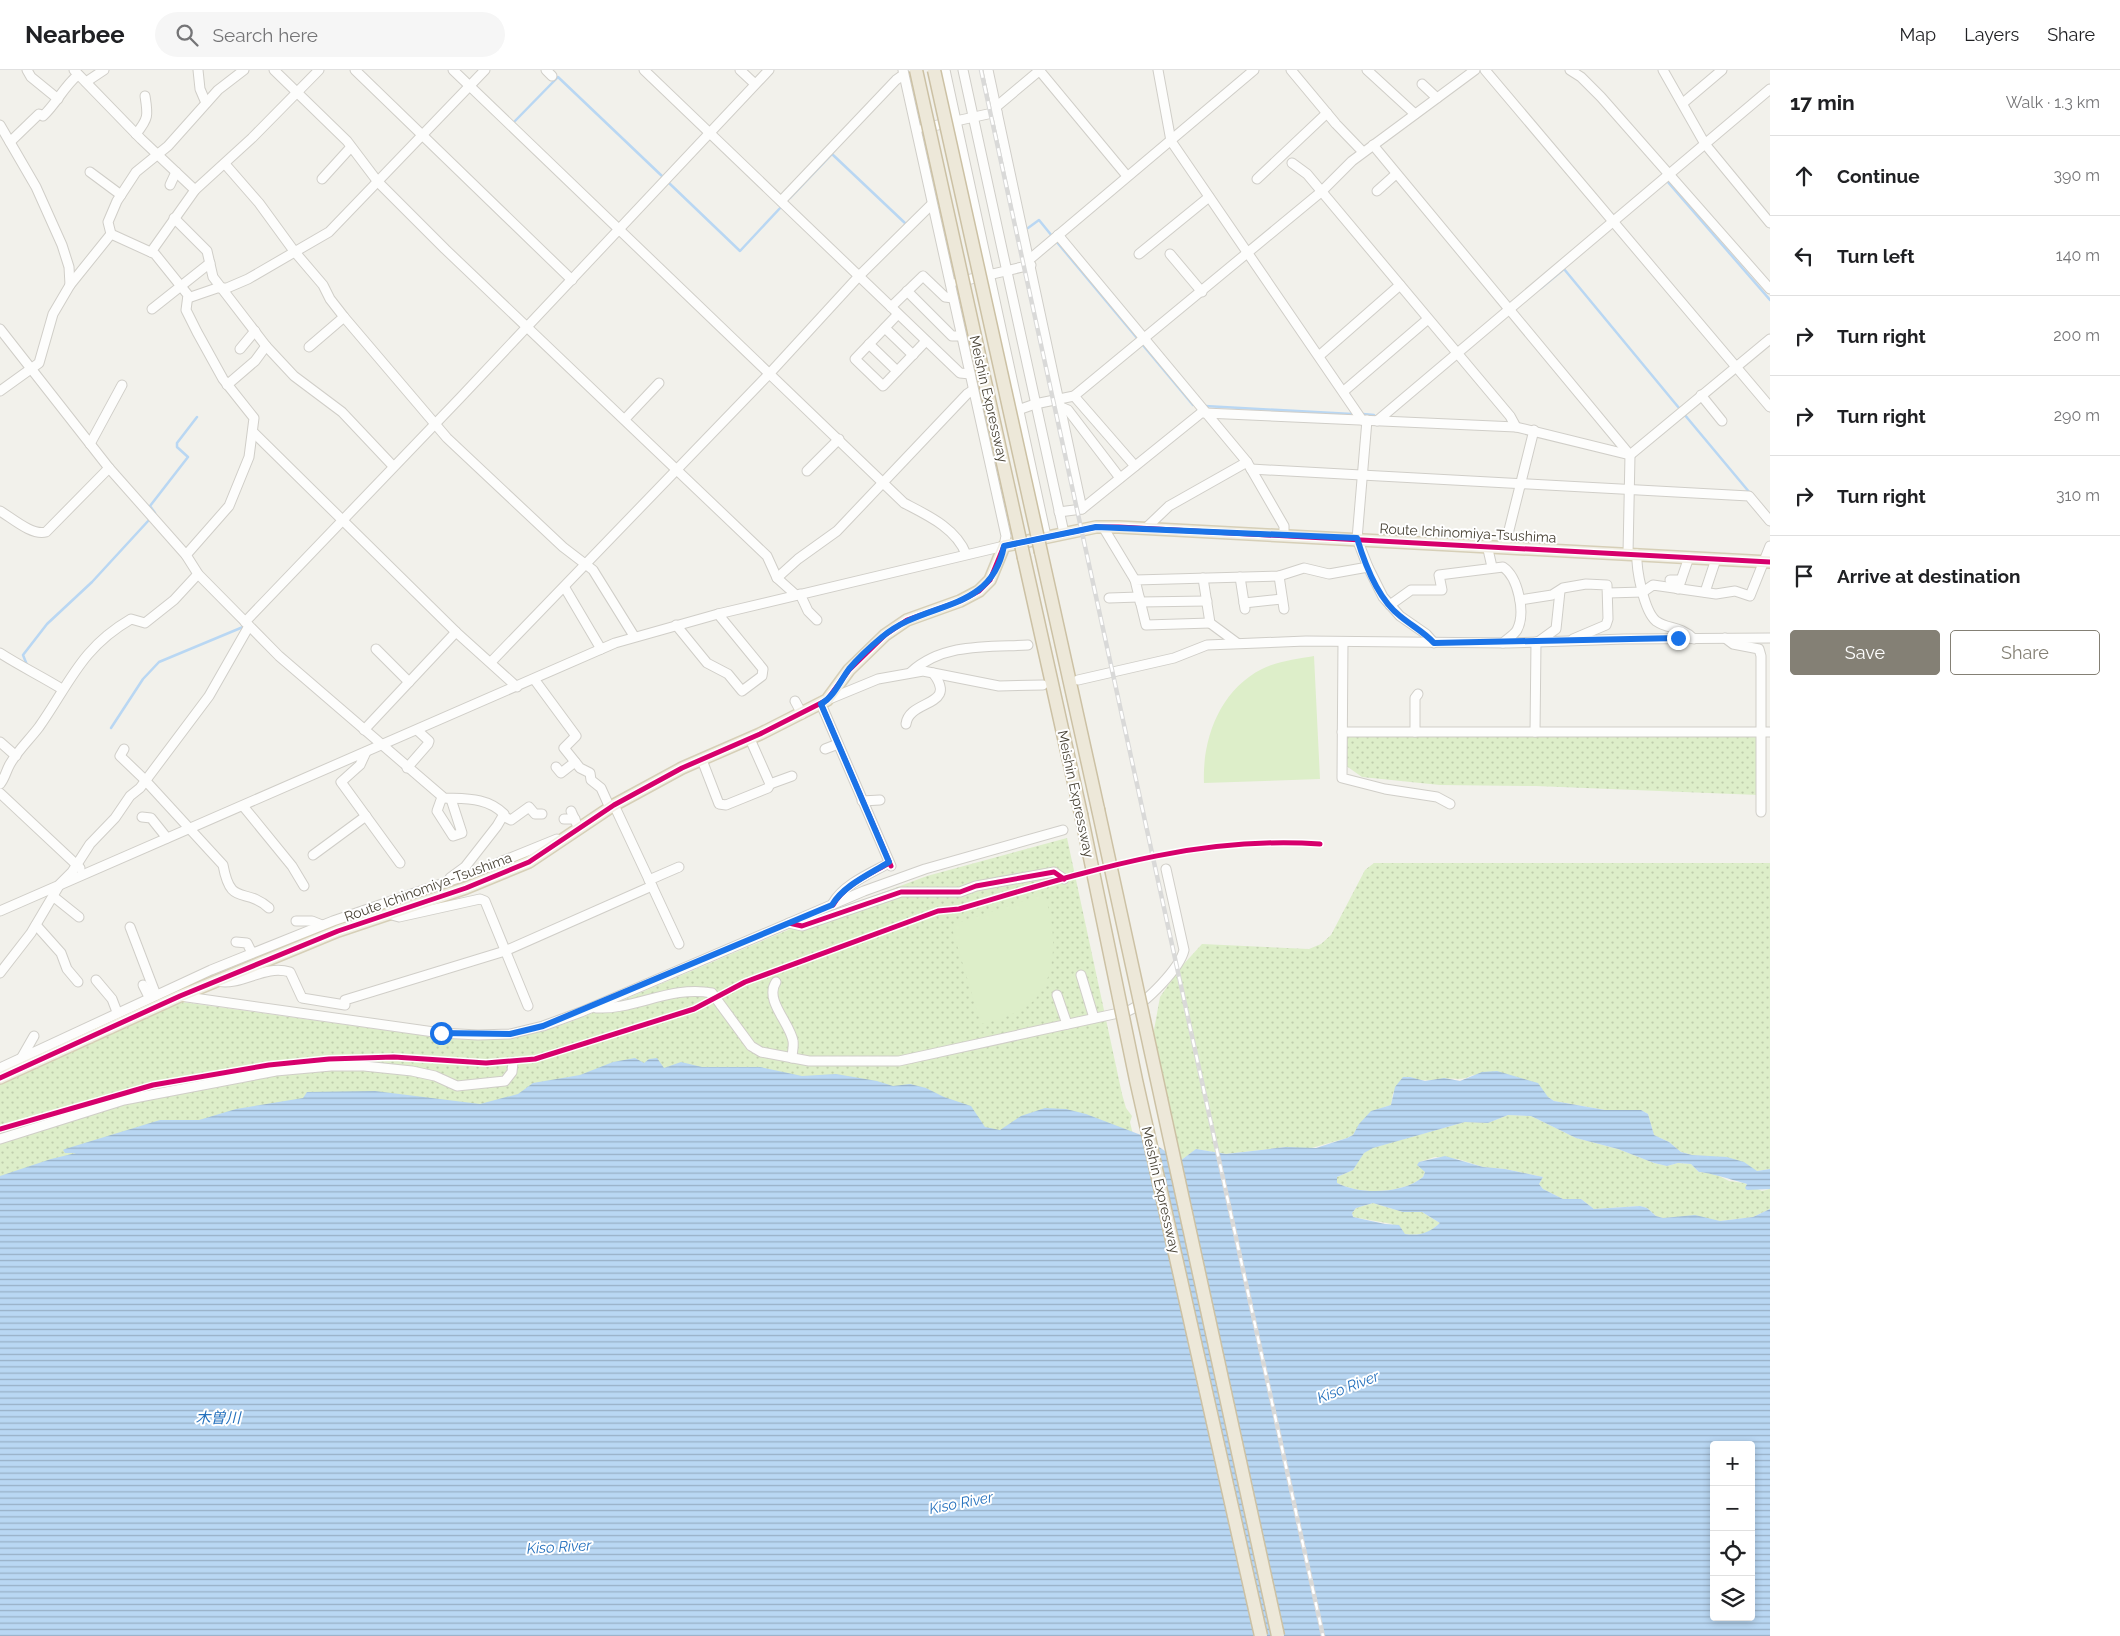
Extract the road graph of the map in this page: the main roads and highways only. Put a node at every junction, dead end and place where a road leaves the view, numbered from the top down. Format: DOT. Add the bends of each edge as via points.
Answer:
graph roads {
  1 [pos="934,70"];
  2 [pos="907,72"];
  3 [pos="1767,562"];
  4 [pos="0,1078"];
  5 [pos="1261,1636"];
  6 [pos="1278,1636"];
  1 -- 6 [label="highway, Meishin Expressway, bridge"];
  2 -- 5 [label="highway, Meishin Expressway, bridge" via="1024,558 1136,1080"];
  3 -- 4 [label="main road, Route Ichinomiya-Tsushima" via="1103,527 1004,546 990,580 979,591 907,620 885,635 849,670 824,702 574,823 529,862 506,873 338,931 180,996"];
}
